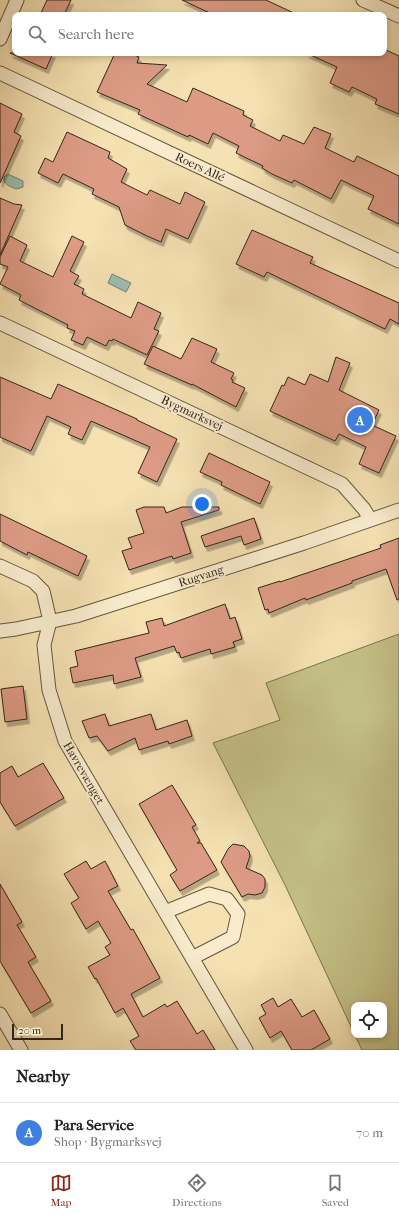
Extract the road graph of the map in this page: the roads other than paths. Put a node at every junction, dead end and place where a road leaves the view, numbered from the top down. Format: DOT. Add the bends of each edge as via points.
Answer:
graph roads {
  1 [pos="17,0"];
  2 [pos="363,0"];
  3 [pos="385,5"];
  4 [pos="399,16"];
  5 [pos="0,39"];
  6 [pos="0,73"];
  7 [pos="399,260"];
  8 [pos="0,322"];
  9 [pos="399,510"];
  10 [pos="370,520"];
  11 [pos="0,566"];
  12 [pos="50,621"];
  13 [pos="0,631"];
  14 [pos="165,912"];
  15 [pos="192,958"];
  16 [pos="0,1014"];
  17 [pos="21,1050"];
  18 [pos="246,1050"];
  1 -- 5 [label="street"];
  2 -- 3 [label="street"];
  3 -- 4 [label="street"];
  6 -- 7 [label="street, Roers Allé"];
  8 -- 10 [label="street, Bygmarksvej" via="342,484 364,509"];
  9 -- 10 [label="street, Rugvang"];
  10 -- 12 [label="street, Rugvang" via="83,614"];
  11 -- 12 [label="street" via="33,581 43,591"];
  12 -- 13 [label="street, Rugvang"];
  12 -- 14 [label="street, Havrevænget" via="44,646 49,690 65,741"];
  14 -- 15 [label="street, Havrevænget"];
  14 -- 15 [label="street" via="209,894 227,899 238,914 232,937"];
  15 -- 18 [label="street, Havrevænget"];
  16 -- 17 [label="street"];
}
